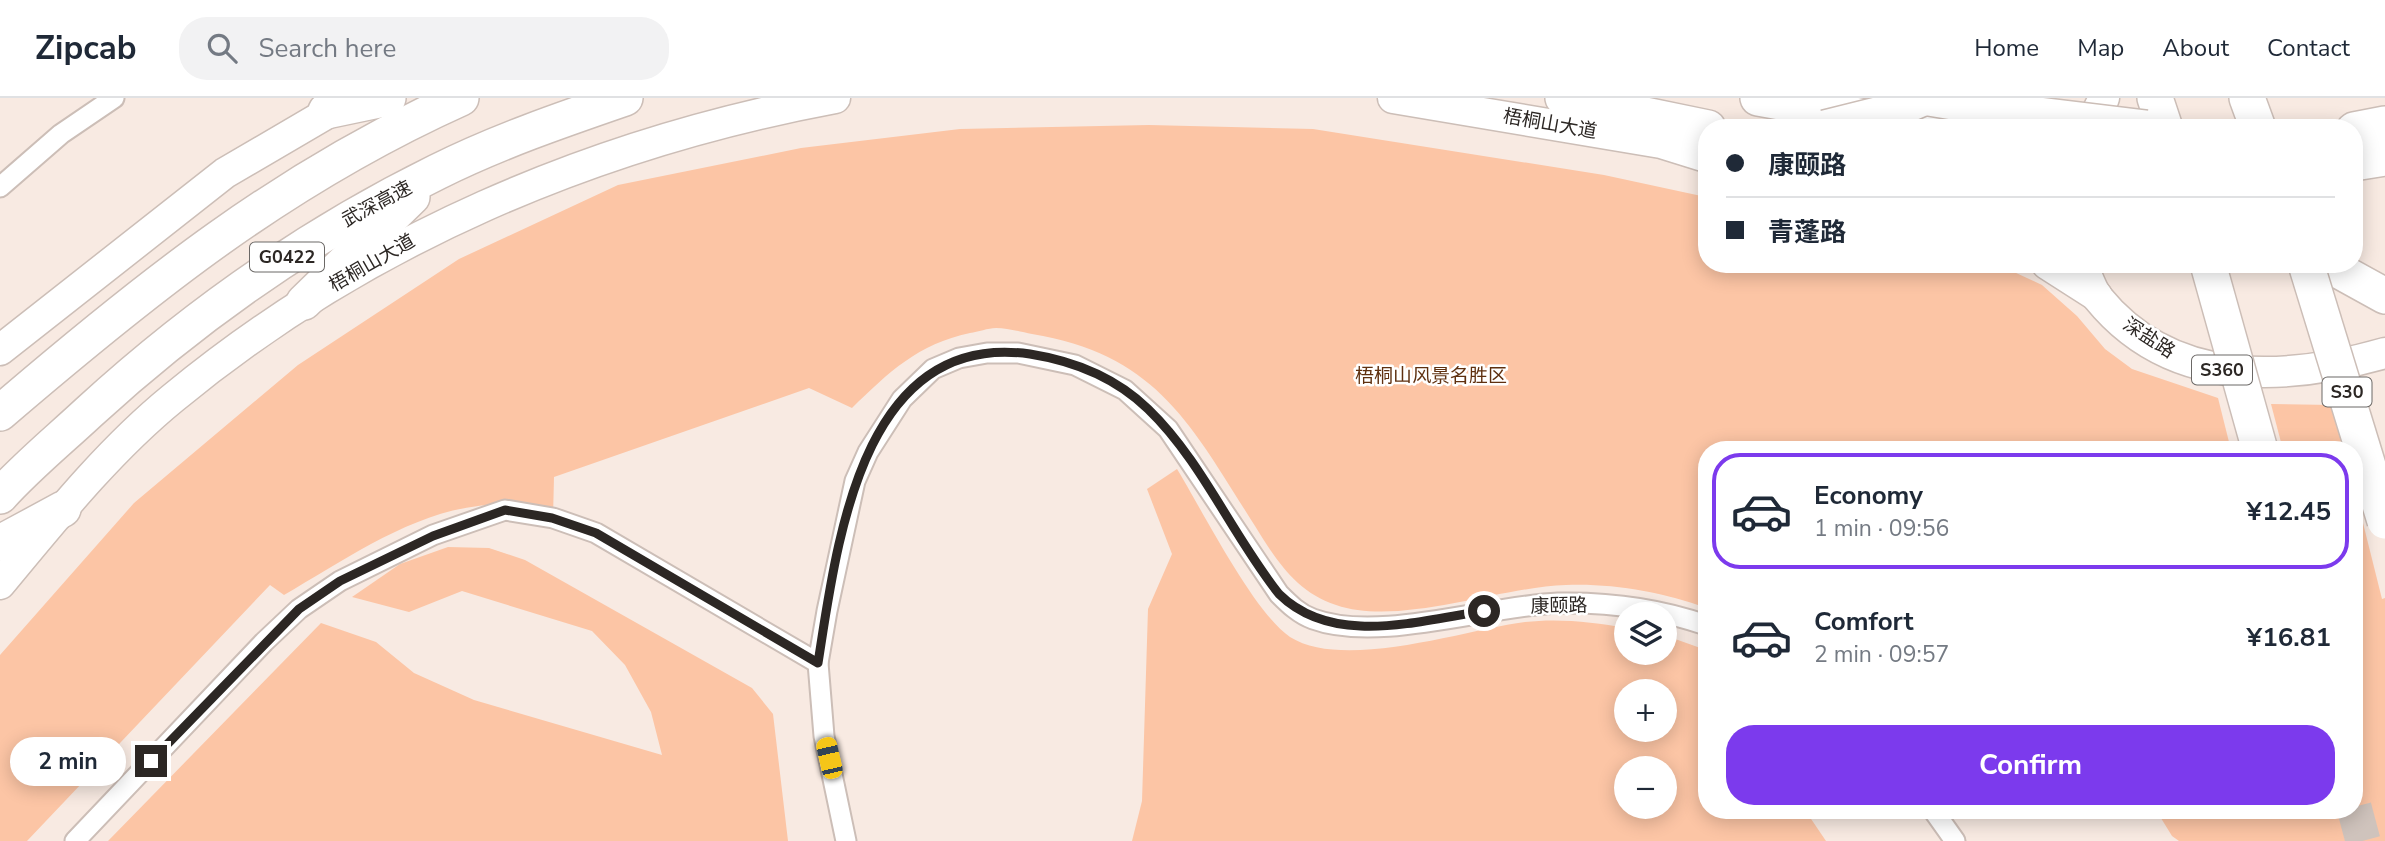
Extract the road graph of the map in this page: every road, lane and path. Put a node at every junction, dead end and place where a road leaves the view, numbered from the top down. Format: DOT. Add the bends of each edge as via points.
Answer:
graph roads {
  1 [pos="114,98"];
  2 [pos="388,98"];
  3 [pos="461,98"];
  4 [pos="625,98"];
  5 [pos="835,98"];
  6 [pos="1393,98"];
  7 [pos="1563,98"];
  8 [pos="1758,98"];
  9 [pos="1923,98"];
  10 [pos="1929,98"];
  11 [pos="2105,98"];
  12 [pos="2113,98"];
  13 [pos="2155,98"];
  14 [pos="2247,98"];
  15 [pos="341,105"];
  16 [pos="1861,119"];
  17 [pos="1876,119"];
  18 [pos="2071,119"];
  19 [pos="2094,119"];
  20 [pos="2131,119"];
  21 [pos="2162,119"];
  22 [pos="2255,119"];
  23 [pos="2385,124"];
  24 [pos="1694,125"];
  25 [pos="2363,128"];
  26 [pos="1698,155"];
  27 [pos="2385,159"];
  28 [pos="2363,162"];
  29 [pos="439,170"];
  30 [pos="0,187"];
  31 [pos="2061,273"];
  32 [pos="2086,273"];
  33 [pos="2211,273"];
  34 [pos="2309,273"];
  35 [pos="2343,273"];
  36 [pos="2097,296"];
  37 [pos="2385,296"];
  38 [pos="304,302"];
  39 [pos="0,350"];
  40 [pos="2380,357"];
  41 [pos="0,413"];
  42 [pos="2257,441"];
  43 [pos="2360,441"];
  44 [pos="2363,449"];
  45 [pos="0,496"];
  46 [pos="63,509"];
  47 [pos="2385,521"];
  48 [pos="0,543"];
  49 [pos="0,583"];
  50 [pos="1698,623"];
  51 [pos="818,663"];
  52 [pos="1939,819"];
  53 [pos="75,841"];
  54 [pos="846,841"];
  55 [pos="1955,841"];
  1 -- 30 [label="street" via="61,134"];
  2 -- 15 [label="highway"];
  3 -- 41 [label="highway, G0422" via="335,160 251,213 82,343"];
  4 -- 29 [label="highway, 武深高速 / G0422"];
  5 -- 38 [label="main road, 梧桐山大道" via="675,135 560,173 437,226"];
  6 -- 26 [label="main road, 梧桐山大道" via="1661,143"];
  7 -- 24 [label="highway"];
  8 -- 17 [label="highway, bridge"];
  9 -- 16 [label="highway, bridge"];
  10 -- 18 [label="highway, bridge"];
  11 -- 19 [label="main road"];
  12 -- 20 [label="highway"];
  13 -- 21 [label="highway"];
  14 -- 22 [label="highway"];
  15 -- 39 [label="main road" via="225,173"];
  23 -- 25 [label="highway"];
  27 -- 28 [label="highway"];
  29 -- 38 [label="highway"];
  29 -- 45 [label="highway, 武深高速 / G0422" via="353,215 191,323"];
  31 -- 36 [label="main road"];
  32 -- 36 [label="main road, 深盐路 / S360"];
  33 -- 42 [label="highway, bridge"];
  34 -- 43 [label="highway, S30, bridge"];
  35 -- 37 [label="highway"];
  36 -- 40 [label="main road, 深盐路 / S360" via="2147,341 2207,368 2270,374"];
  38 -- 46 [label="main road, 梧桐山大道" via="171,399"];
  44 -- 47 [label="highway, S30, bridge"];
  46 -- 48 [label="highway"];
  46 -- 49 [label="main road, 梧桐山大道"];
  50 -- 51 [label="street, 康颐路" via="1616,606 1559,603 1389,625 1331,624 1311,618 1279,594 1168,429 1125,390 1103,376 1049,357 987,353 959,358 926,375 902,399 868,452 855,481"];
  51 -- 53 [label="street" via="596,533 552,518 505,510 422,541 340,581 299,609"];
  51 -- 54 [label="street, 康颐路" via="824,736"];
  52 -- 55 [label="street"];
}
